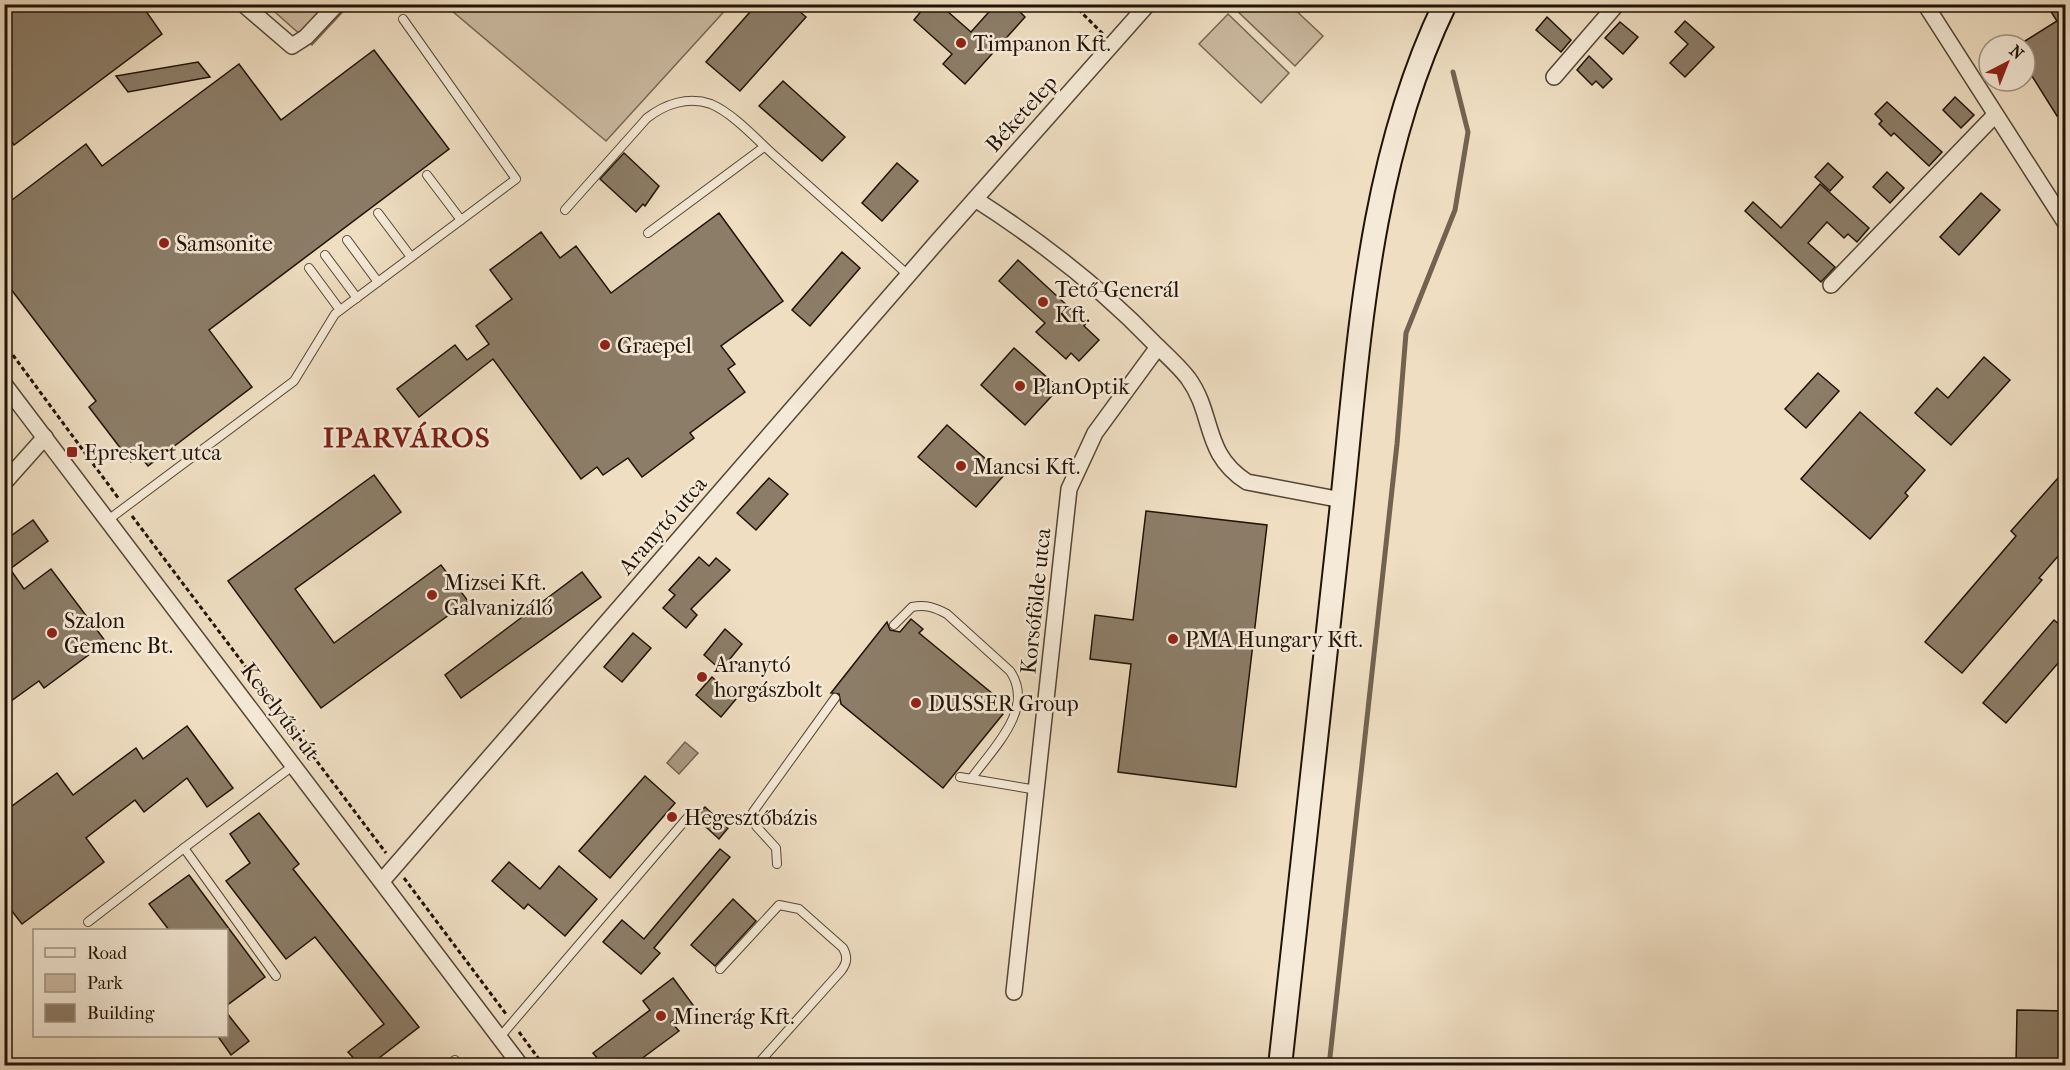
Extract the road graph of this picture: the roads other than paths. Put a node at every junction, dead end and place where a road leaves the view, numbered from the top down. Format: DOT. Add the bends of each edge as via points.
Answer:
graph roads {
  1 [pos="243,4"];
  2 [pos="337,4"];
  3 [pos="1148,4"];
  4 [pos="1444,4"];
  5 [pos="1617,4"];
  6 [pos="1925,4"];
  7 [pos="403,19"];
  8 [pos="1554,76"];
  9 [pos="1995,115"];
  10 [pos="764,147"];
  11 [pos="427,175"];
  12 [pos="975,198"];
  13 [pos="565,210"];
  14 [pos="378,213"];
  15 [pos="461,220"];
  16 [pos="2066,224"];
  17 [pos="648,233"];
  18 [pos="347,240"];
  19 [pos="325,255"];
  20 [pos="411,258"];
  21 [pos="309,268"];
  22 [pos="908,275"];
  23 [pos="378,282"];
  24 [pos="1831,285"];
  25 [pos="357,298"];
  26 [pos="340,310"];
  27 [pos="1158,347"];
  28 [pos="4,384"];
  29 [pos="45,437"];
  30 [pos="4,483"];
  31 [pos="1342,500"];
  32 [pos="108,520"];
  33 [pos="894,625"];
  34 [pos="835,698"];
  35 [pos="294,765"];
  36 [pos="960,777"];
  37 [pos="970,779"];
  38 [pos="1037,790"];
  39 [pos="688,817"];
  40 [pos="184,848"];
  41 [pos="777,864"];
  42 [pos="382,881"];
  43 [pos="88,922"];
  44 [pos="720,969"];
  45 [pos="276,976"];
  46 [pos="1014,992"];
  47 [pos="500,1037"];
  48 [pos="447,1065"];
  49 [pos="459,1065"];
  50 [pos="521,1065"];
  51 [pos="756,1065"];
  52 [pos="1281,1065"];
  1 -- 2 [label="street" via="292,46"];
  3 -- 12 [label="street, Béketelep"];
  4 -- 31 [label="main road" via="1413,81 1377,219"];
  5 -- 8 [label="street"];
  6 -- 9 [label="street"];
  7 -- 15 [label="lane" via="516,179"];
  9 -- 16 [label="street"];
  9 -- 24 [label="street"];
  10 -- 13 [label="lane" via="722,110 709,104 670,104 647,118"];
  10 -- 17 [label="lane"];
  10 -- 22 [label="lane"];
  11 -- 15 [label="lane"];
  12 -- 22 [label="street, Aranytó utca"];
  12 -- 27 [label="street" via="1035,237"];
  14 -- 20 [label="lane"];
  15 -- 20 [label="lane"];
  18 -- 23 [label="lane"];
  19 -- 25 [label="lane"];
  20 -- 23 [label="lane"];
  21 -- 26 [label="lane"];
  22 -- 42 [label="street, Aranytó utca"];
  23 -- 25 [label="lane"];
  25 -- 26 [label="lane"];
  26 -- 32 [label="lane" via="294,381"];
  27 -- 31 [label="street" via="1187,378 1219,456 1235,474 1247,482"];
  27 -- 38 [label="street, Korsófölde utca" via="1095,433 1070,489"];
  28 -- 29 [label="street, Keselyűsi út"];
  29 -- 30 [label="street"];
  29 -- 32 [label="street, Keselyűsi út"];
  31 -- 52 [label="main road"];
  32 -- 35 [label="street, Keselyűsi út"];
  33 -- 37 [label="lane" via="912,607 939,609 1016,680 1020,698 1016,713"];
  34 -- 41 [label="lane" via="755,807 754,823 776,848"];
  35 -- 40 [label="lane"];
  35 -- 42 [label="street, Keselyűsi út"];
  36 -- 37 [label="lane"];
  37 -- 38 [label="lane"];
  38 -- 46 [label="street, Korsófölde utca"];
  39 -- 47 [label="lane"];
  40 -- 43 [label="lane"];
  40 -- 45 [label="lane"];
  42 -- 47 [label="street, Keselyűsi út"];
  44 -- 51 [label="lane" via="779,905 799,909 847,956 841,971"];
  47 -- 50 [label="street, Keselyűsi út"];
  48 -- 49 [label="lane" via="455,1059"];
}
